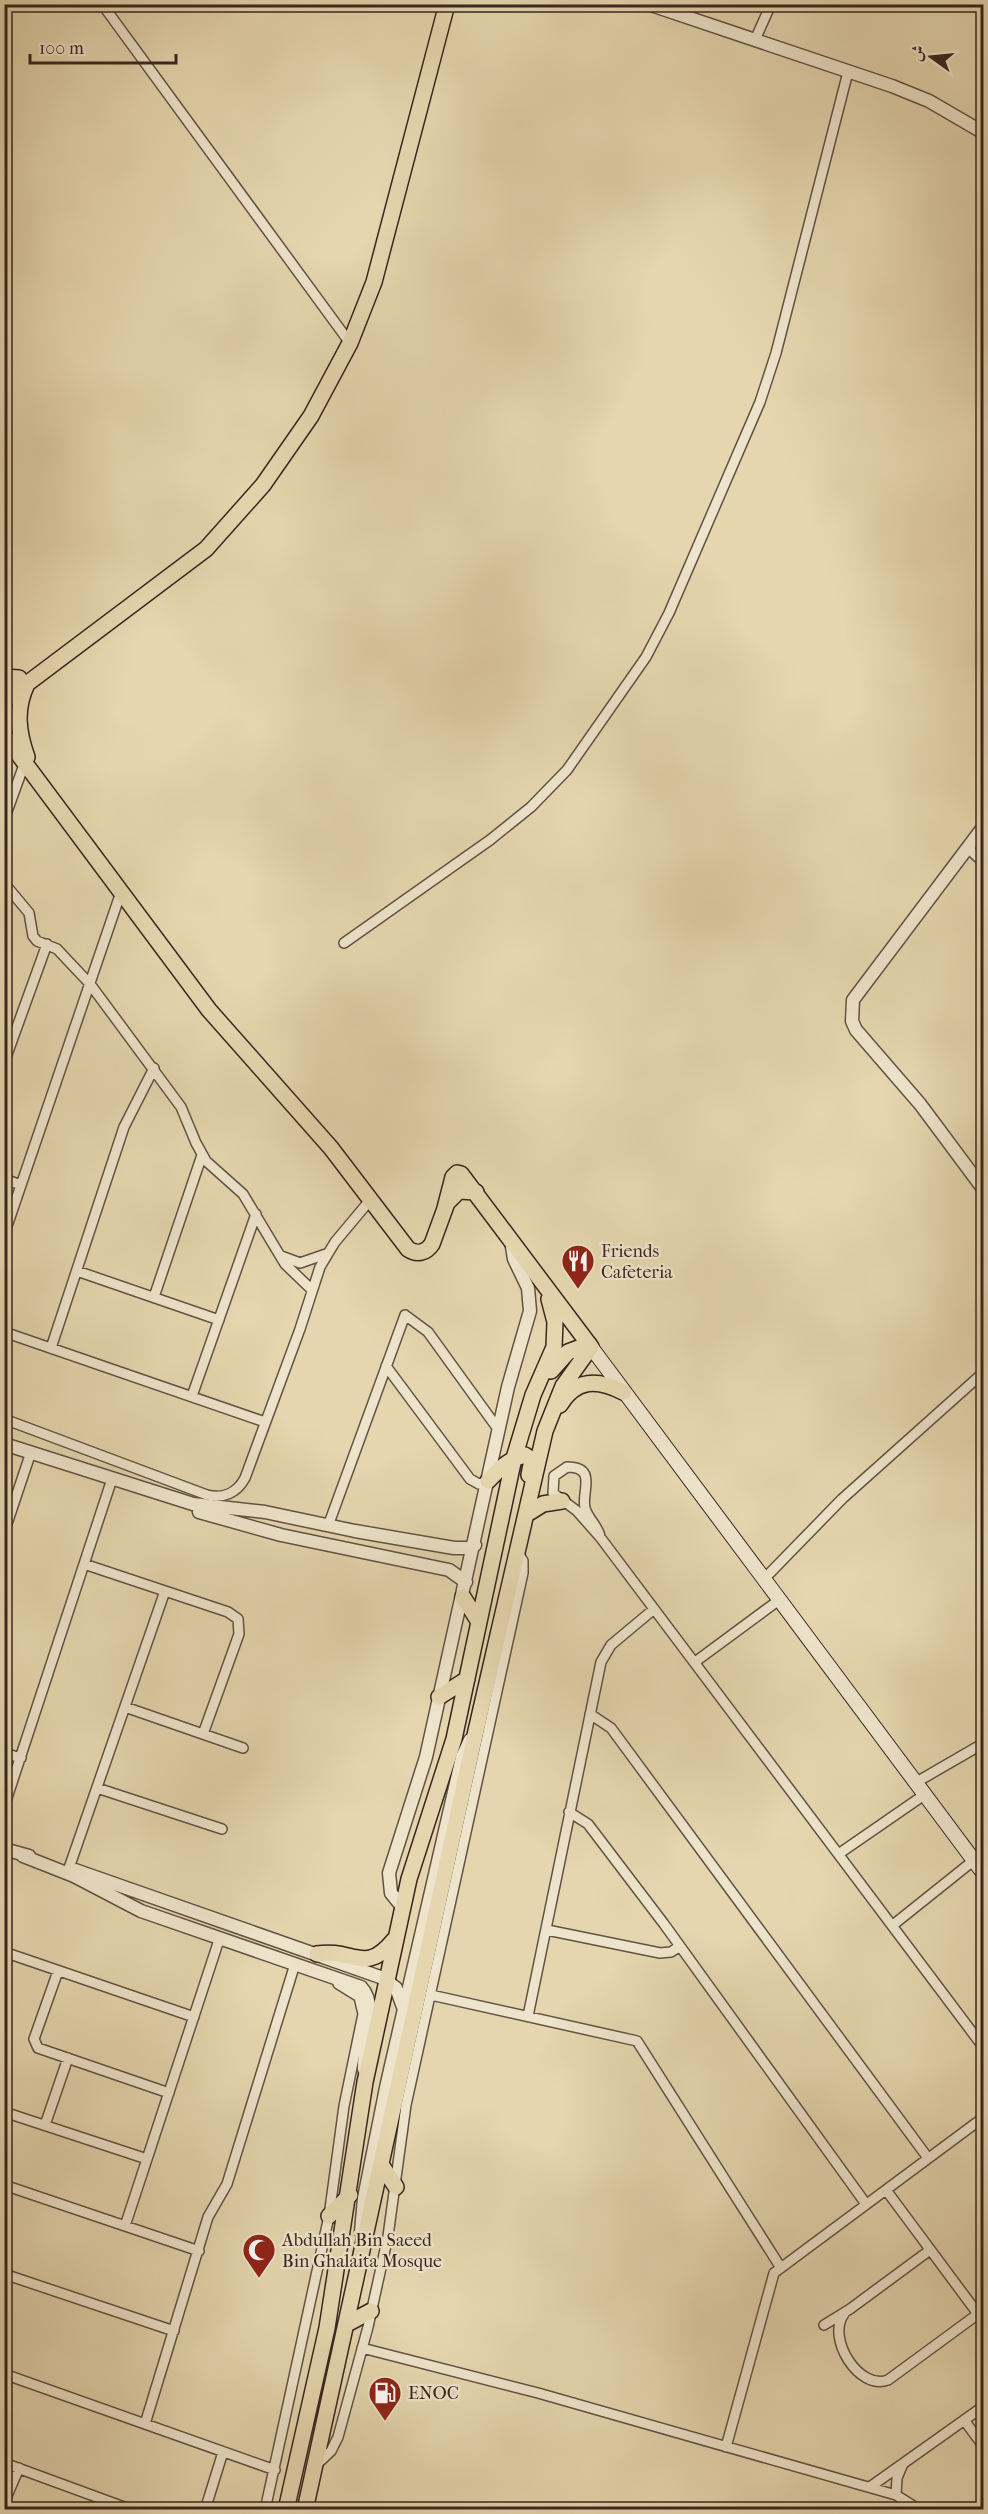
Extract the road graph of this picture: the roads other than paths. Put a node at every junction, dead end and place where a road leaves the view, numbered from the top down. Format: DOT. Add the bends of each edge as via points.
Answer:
graph roads {
  1 [pos="102,4"];
  2 [pos="447,4"];
  3 [pos="648,4"];
  4 [pos="771,4"];
  5 [pos="755,40"];
  6 [pos="848,72"];
  7 [pos="984,134"];
  8 [pos="350,343"];
  9 [pos="17,679"];
  10 [pos="4,688"];
  11 [pos="4,701"];
  12 [pos="4,735"];
  13 [pos="29,767"];
  14 [pos="4,820"];
  15 [pos="984,826"];
  16 [pos="969,849"];
  17 [pos="984,862"];
  18 [pos="4,883"];
  19 [pos="121,892"];
  20 [pos="344,943"];
  21 [pos="47,944"];
  22 [pos="90,984"];
  23 [pos="4,1063"];
  24 [pos="154,1068"];
  25 [pos="202,1155"];
  26 [pos="4,1179"];
  27 [pos="21,1185"];
  28 [pos="984,1190"];
  29 [pos="476,1192"];
  30 [pos="371,1199"];
  31 [pos="445,1208"];
  32 [pos="256,1214"];
  33 [pos="4,1235"];
  34 [pos="511,1239"];
  35 [pos="326,1254"];
  36 [pos="281,1256"];
  37 [pos="77,1271"];
  38 [pos="544,1286"];
  39 [pos="312,1290"];
  40 [pos="154,1297"];
  41 [pos="219,1320"];
  42 [pos="4,1332"];
  43 [pos="590,1346"];
  44 [pos="51,1348"];
  45 [pos="386,1366"];
  46 [pos="984,1372"];
  47 [pos="624,1392"];
  48 [pos="192,1396"];
  49 [pos="528,1416"];
  50 [pos="4,1419"];
  51 [pos="265,1422"];
  52 [pos="498,1429"];
  53 [pos="4,1443"];
  54 [pos="31,1452"];
  55 [pos="514,1458"];
  56 [pos="538,1467"];
  57 [pos="112,1479"];
  58 [pos="488,1481"];
  59 [pos="151,1492"];
  60 [pos="562,1501"];
  61 [pos="528,1508"];
  62 [pos="328,1526"];
  63 [pos="4,1533"];
  64 [pos="600,1537"];
  65 [pos="405,1539"];
  66 [pos="475,1545"];
  67 [pos="517,1552"];
  68 [pos="401,1560"];
  69 [pos="84,1564"];
  70 [pos="764,1579"];
  71 [pos="465,1590"];
  72 [pos="165,1591"];
  73 [pos="779,1600"];
  74 [pos="654,1609"];
  75 [pos="479,1622"];
  76 [pos="695,1662"];
  77 [pos="466,1679"];
  78 [pos="439,1697"];
  79 [pos="125,1707"];
  80 [pos="590,1714"];
  81 [pos="202,1734"];
  82 [pos="475,1735"];
  83 [pos="984,1743"];
  84 [pos="243,1748"];
  85 [pos="4,1753"];
  86 [pos="21,1758"];
  87 [pos="915,1783"];
  88 [pos="96,1788"];
  89 [pos="924,1795"];
  90 [pos="4,1807"];
  91 [pos="569,1812"];
  92 [pos="463,1815"];
  93 [pos="222,1829"];
  94 [pos="4,1849"];
  95 [pos="840,1854"];
  96 [pos="23,1856"];
  97 [pos="973,1861"];
  98 [pos="69,1868"];
  99 [pos="984,1874"];
  100 [pos="403,1908"];
  101 [pos="893,1925"];
  102 [pos="547,1930"];
  103 [pos="396,1937"];
  104 [pos="219,1940"];
  105 [pos="680,1946"];
  106 [pos="4,1952"];
  107 [pos="317,1954"];
  108 [pos="295,1964"];
  109 [pos="312,1969"];
  110 [pos="58,1971"];
  111 [pos="388,1981"];
  112 [pos="431,1995"];
  113 [pos="404,2008"];
  114 [pos="528,2016"];
  115 [pos="194,2017"];
  116 [pos="984,2048"];
  117 [pos="68,2058"];
  118 [pos="365,2082"];
  119 [pos="169,2093"];
  120 [pos="4,2112"];
  121 [pos="984,2116"];
  122 [pos="45,2125"];
  123 [pos="928,2158"];
  124 [pos="147,2159"];
  125 [pos="382,2166"];
  126 [pos="4,2185"];
  127 [pos="396,2187"];
  128 [pos="886,2190"];
  129 [pos="350,2195"];
  130 [pos="866,2204"];
  131 [pos="329,2216"];
  132 [pos="125,2226"];
  133 [pos="930,2250"];
  134 [pos="199,2251"];
  135 [pos="361,2260"];
  136 [pos="781,2268"];
  137 [pos="4,2274"];
  138 [pos="371,2312"];
  139 [pos="844,2314"];
  140 [pos="981,2318"];
  141 [pos="346,2324"];
  142 [pos="824,2325"];
  143 [pos="174,2331"];
  144 [pos="362,2348"];
  145 [pos="4,2374"];
  146 [pos="984,2406"];
  147 [pos="964,2420"];
  148 [pos="145,2424"];
  149 [pos="726,2447"];
  150 [pos="984,2447"];
  151 [pos="223,2452"];
  152 [pos="4,2463"];
  153 [pos="315,2466"];
  154 [pos="902,2466"];
  155 [pos="19,2468"];
  156 [pos="274,2470"];
  157 [pos="870,2487"];
  158 [pos="896,2494"];
  159 [pos="4,2503"];
  160 [pos="119,2507"];
  161 [pos="132,2510"];
  162 [pos="205,2510"];
  163 [pos="265,2510"];
  164 [pos="286,2510"];
  165 [pos="305,2510"];
  166 [pos="920,2510"];
  1 -- 8 [label="street"];
  2 -- 8 [label="main road" via="376,274"];
  3 -- 5 [label="street"];
  4 -- 5 [label="street"];
  5 -- 6 [label="street"];
  6 -- 7 [label="street" via="929,101"];
  6 -- 20 [label="street" via="760,402 669,614 646,657 567,770 531,807"];
  8 -- 9 [label="main road" via="292,445 232,519"];
  9 -- 10 [label="main road"];
  9 -- 11 [label="main road"];
  9 -- 13 [label="main road" via="19,725"];
  12 -- 13 [label="main road"];
  13 -- 14 [label="street"];
  13 -- 19 [label="main road"];
  15 -- 16 [label="street"];
  16 -- 17 [label="street"];
  16 -- 28 [label="street" via="853,1000 850,1010 856,1030 920,1104"];
  18 -- 21 [label="street" via="29,913 33,936"];
  19 -- 22 [label="street"];
  19 -- 30 [label="main road" via="216,1018"];
  21 -- 22 [label="street" via="61,952"];
  21 -- 23 [label="street"];
  22 -- 24 [label="street"];
  22 -- 27 [label="street"];
  24 -- 25 [label="street" via="185,1113"];
  24 -- 37 [label="street" via="124,1127"];
  25 -- 32 [label="street" via="237,1187"];
  25 -- 40 [label="street"];
  26 -- 27 [label="street"];
  27 -- 33 [label="street"];
  29 -- 31 [label="main road" via="459,1191"];
  29 -- 31 [label="main road" via="464,1175 457,1173"];
  29 -- 34 [label="main road"];
  30 -- 31 [label="main road" via="405,1247 415,1253 432,1244"];
  30 -- 35 [label="street"];
  32 -- 36 [label="street"];
  32 -- 41 [label="street"];
  34 -- 38 [label="main road"];
  34 -- 52 [label="street" via="514,1259 528,1288 530,1311"];
  35 -- 36 [label="street" via="300,1263"];
  35 -- 39 [label="street"];
  36 -- 39 [label="street" via="291,1272"];
  37 -- 40 [label="street"];
  37 -- 44 [label="street"];
  38 -- 43 [label="main road"];
  38 -- 49 [label="main road" via="554,1314 555,1338"];
  39 -- 51 [label="street"];
  40 -- 41 [label="street"];
  41 -- 48 [label="street"];
  42 -- 44 [label="street"];
  43 -- 47 [label="main road"];
  43 -- 49 [label="main road" via="574,1348 562,1357 542,1385"];
  43 -- 56 [label="main road" via="557,1397 546,1425"];
  44 -- 48 [label="street"];
  45 -- 52 [label="street" via="405,1315 428,1332"];
  45 -- 58 [label="street" via="470,1479 479,1484"];
  45 -- 62 [label="street"];
  46 -- 70 [label="street" via="842,1499"];
  47 -- 56 [label="main road" via="593,1382 572,1390 557,1410"];
  47 -- 70 [label="main road"];
  48 -- 51 [label="street"];
  49 -- 55 [label="main road"];
  50 -- 51 [label="street" via="218,1496 229,1494 242,1483"];
  52 -- 58 [label="street"];
  53 -- 54 [label="street"];
  54 -- 57 [label="street"];
  54 -- 63 [label="street"];
  55 -- 58 [label="main road"];
  55 -- 61 [label="main road" via="527,1455 532,1460"];
  55 -- 75 [label="main road"];
  56 -- 61 [label="main road"];
  57 -- 59 [label="street"];
  57 -- 69 [label="street"];
  58 -- 66 [label="street"];
  59 -- 62 [label="street" via="201,1506 266,1512"];
  59 -- 68 [label="street" via="189,1509 257,1530"];
  60 -- 61 [label="main road"];
  60 -- 64 [label="street" via="577,1511"];
  60 -- 64 [label="street" via="552,1489 554,1476 563,1468 576,1468 586,1480 585,1508"];
  61 -- 67 [label="main road"];
  62 -- 65 [label="street"];
  64 -- 74 [label="street"];
  65 -- 66 [label="street" via="459,1549"];
  65 -- 68 [label="street" via="449,1551 453,1559 448,1564"];
  66 -- 71 [label="street"];
  67 -- 82 [label="main road"];
  67 -- 92 [label="street" via="524,1573"];
  68 -- 71 [label="street" via="449,1570"];
  69 -- 72 [label="street"];
  69 -- 86 [label="street"];
  70 -- 73 [label="main road"];
  71 -- 75 [label="main road"];
  71 -- 78 [label="street"];
  72 -- 79 [label="street"];
  72 -- 81 [label="street" via="232,1614 239,1623 239,1634"];
  73 -- 76 [label="street"];
  73 -- 87 [label="main road"];
  74 -- 76 [label="street"];
  74 -- 80 [label="street" via="603,1656"];
  75 -- 77 [label="main road"];
  76 -- 95 [label="street"];
  77 -- 78 [label="main road"];
  77 -- 100 [label="main road" via="448,1760 417,1850"];
  78 -- 100 [label="street" via="424,1767 389,1873 391,1893"];
  79 -- 81 [label="street"];
  79 -- 88 [label="street"];
  80 -- 91 [label="street"];
  80 -- 123 [label="street" via="611,1728"];
  81 -- 84 [label="street"];
  82 -- 92 [label="main road"];
  82 -- 113 [label="street" via="462,1756"];
  83 -- 87 [label="street"];
  85 -- 86 [label="street"];
  86 -- 90 [label="street"];
  87 -- 89 [label="main road"];
  88 -- 93 [label="street"];
  88 -- 98 [label="street"];
  89 -- 95 [label="street"];
  89 -- 97 [label="main road"];
  91 -- 102 [label="street"];
  91 -- 105 [label="street" via="588,1824"];
  92 -- 112 [label="street"];
  92 -- 125 [label="main road"];
  94 -- 96 [label="street"];
  95 -- 101 [label="street"];
  96 -- 98 [label="street"];
  96 -- 104 [label="street" via="74,1876 128,1906"];
  97 -- 99 [label="main road"];
  97 -- 101 [label="street"];
  98 -- 107 [label="street"];
  100 -- 103 [label="main road"];
  101 -- 116 [label="street"];
  102 -- 105 [label="street" via="660,1953"];
  102 -- 114 [label="street"];
  103 -- 107 [label="main road" via="382,1954 369,1960"];
  103 -- 111 [label="main road"];
  104 -- 108 [label="street"];
  104 -- 115 [label="street"];
  105 -- 130 [label="street"];
  106 -- 110 [label="street"];
  107 -- 111 [label="street"];
  108 -- 109 [label="street"];
  108 -- 134 [label="street" via="227,2184 211,2211"];
  109 -- 118 [label="street" via="357,1984 367,1994 371,2008 364,2049"];
  109 -- 131 [label="street" via="355,1993 363,2008"];
  110 -- 115 [label="street"];
  110 -- 117 [label="street" via="39,2029 42,2043"];
  111 -- 113 [label="street" via="401,1997"];
  111 -- 118 [label="main road"];
  112 -- 114 [label="street"];
  112 -- 127 [label="street" via="404,2114"];
  113 -- 135 [label="street" via="363,2204"];
  114 -- 136 [label="street" via="637,2041"];
  115 -- 119 [label="street"];
  117 -- 119 [label="street"];
  117 -- 122 [label="street"];
  118 -- 129 [label="main road"];
  119 -- 124 [label="street"];
  120 -- 122 [label="street"];
  121 -- 123 [label="street"];
  122 -- 124 [label="street"];
  123 -- 128 [label="street"];
  124 -- 132 [label="street"];
  125 -- 127 [label="main road"];
  125 -- 135 [label="main road"];
  126 -- 132 [label="street"];
  127 -- 138 [label="street"];
  128 -- 130 [label="street"];
  128 -- 133 [label="street"];
  129 -- 131 [label="main road"];
  129 -- 164 [label="main road" via="319,2368"];
  130 -- 136 [label="street"];
  131 -- 156 [label="street"];
  132 -- 134 [label="street"];
  133 -- 139 [label="street"];
  133 -- 140 [label="street"];
  134 -- 143 [label="street"];
  135 -- 141 [label="main road"];
  136 -- 149 [label="street" via="771,2281"];
  137 -- 143 [label="street"];
  138 -- 141 [label="main road"];
  138 -- 144 [label="street"];
  139 -- 140 [label="street" via="837,2327 839,2342 864,2378 875,2382 888,2380"];
  139 -- 142 [label="street"];
  141 -- 153 [label="main road"];
  143 -- 148 [label="street"];
  144 -- 149 [label="street"];
  144 -- 153 [label="street" via="336,2442"];
  145 -- 148 [label="street"];
  146 -- 147 [label="street"];
  147 -- 150 [label="street"];
  147 -- 154 [label="street"];
  148 -- 151 [label="street"];
  149 -- 157 [label="street"];
  151 -- 156 [label="street"];
  151 -- 162 [label="street"];
  152 -- 155 [label="street"];
  153 -- 165 [label="main road"];
  154 -- 157 [label="street"];
  154 -- 158 [label="street"];
  155 -- 159 [label="street"];
  155 -- 160 [label="street"];
  156 -- 163 [label="street"];
  157 -- 158 [label="street"];
  158 -- 166 [label="street"];
  160 -- 161 [label="street"];
}
